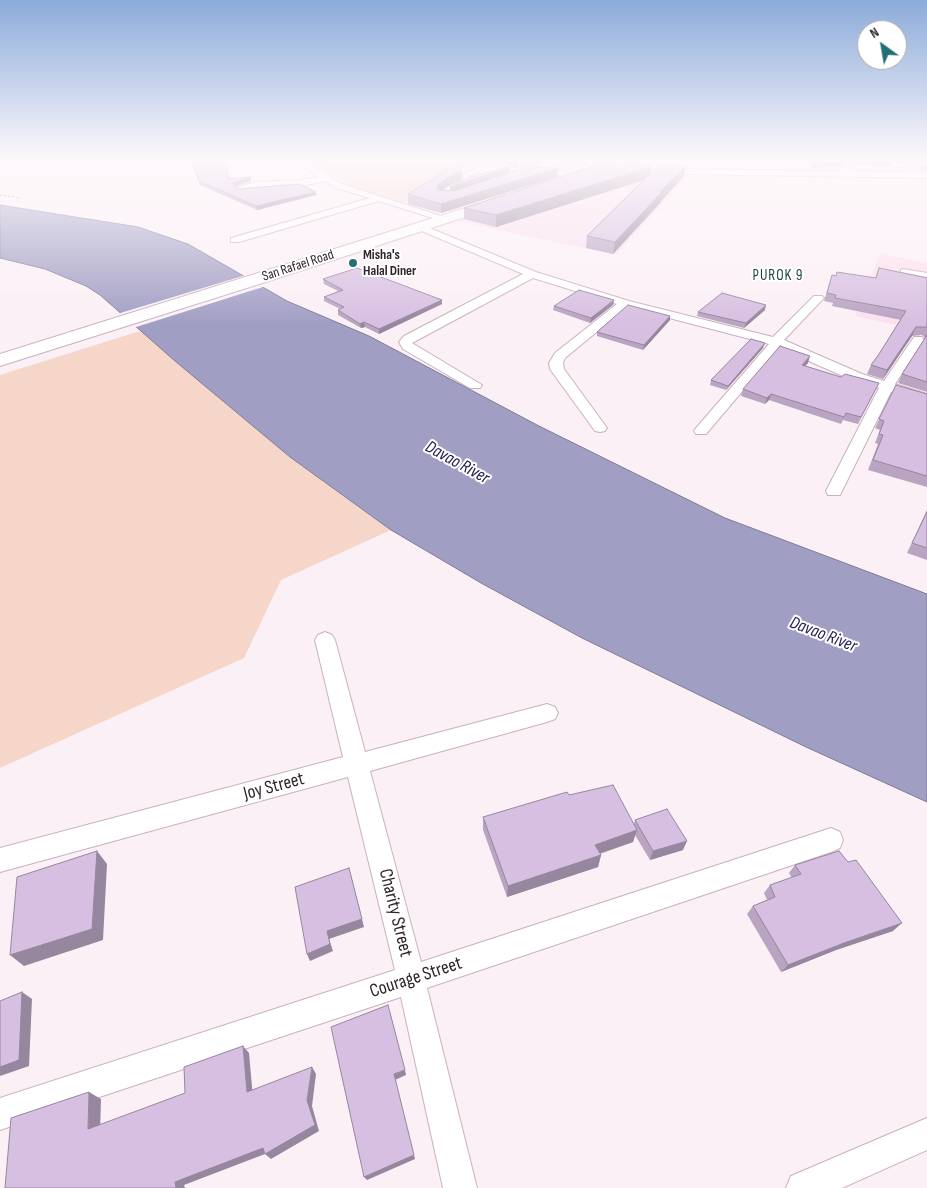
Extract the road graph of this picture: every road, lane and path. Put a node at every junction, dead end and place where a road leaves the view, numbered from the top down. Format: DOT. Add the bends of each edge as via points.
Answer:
graph roads {
  1 [pos="326,213"];
  2 [pos="427,213"];
  3 [pos="462,213"];
  4 [pos="445,219"];
  5 [pos="420,227"];
  6 [pos="236,240"];
  7 [pos="903,271"];
  8 [pos="532,274"];
  9 [pos="927,275"];
  10 [pos="818,298"];
  11 [pos="625,304"];
  12 [pos="918,340"];
  13 [pos="777,342"];
  14 [pos="0,360"];
  15 [pos="476,385"];
  16 [pos="887,386"];
  17 [pos="927,398"];
  18 [pos="600,428"];
  19 [pos="701,431"];
  20 [pos="834,491"];
  21 [pos="325,640"];
  22 [pos="548,713"];
  23 [pos="358,764"];
  24 [pos="831,840"];
  25 [pos="0,860"];
  26 [pos="411,979"];
  27 [pos="0,1114"];
  28 [pos="927,1134"];
  29 [pos="460,1188"];
  30 [pos="802,1188"];
  1 -- 6 [label="street"];
  2 -- 4 [label="street"];
  3 -- 4 [label="main road, San Rafael Road"];
  4 -- 5 [label="main road, San Rafael Road"];
  5 -- 8 [label="street"];
  5 -- 14 [label="main road, San Rafael Road"];
  7 -- 9 [label="lane"];
  8 -- 11 [label="street"];
  8 -- 15 [label="street" via="405,342"];
  10 -- 13 [label="street"];
  11 -- 13 [label="street"];
  11 -- 18 [label="street" via="560,356 556,363 557,369"];
  12 -- 16 [label="street"];
  13 -- 16 [label="street" via="857,377"];
  13 -- 19 [label="street"];
  16 -- 17 [label="street"];
  16 -- 20 [label="street"];
  21 -- 23 [label="street, Charity Street"];
  22 -- 23 [label="street, Joy Street"];
  23 -- 25 [label="street, Joy Street"];
  23 -- 26 [label="street, Charity Street"];
  24 -- 26 [label="street, Courage Street"];
  26 -- 27 [label="street, Courage Street"];
  26 -- 29 [label="street, Charity Street"];
  28 -- 30 [label="street"];
}
